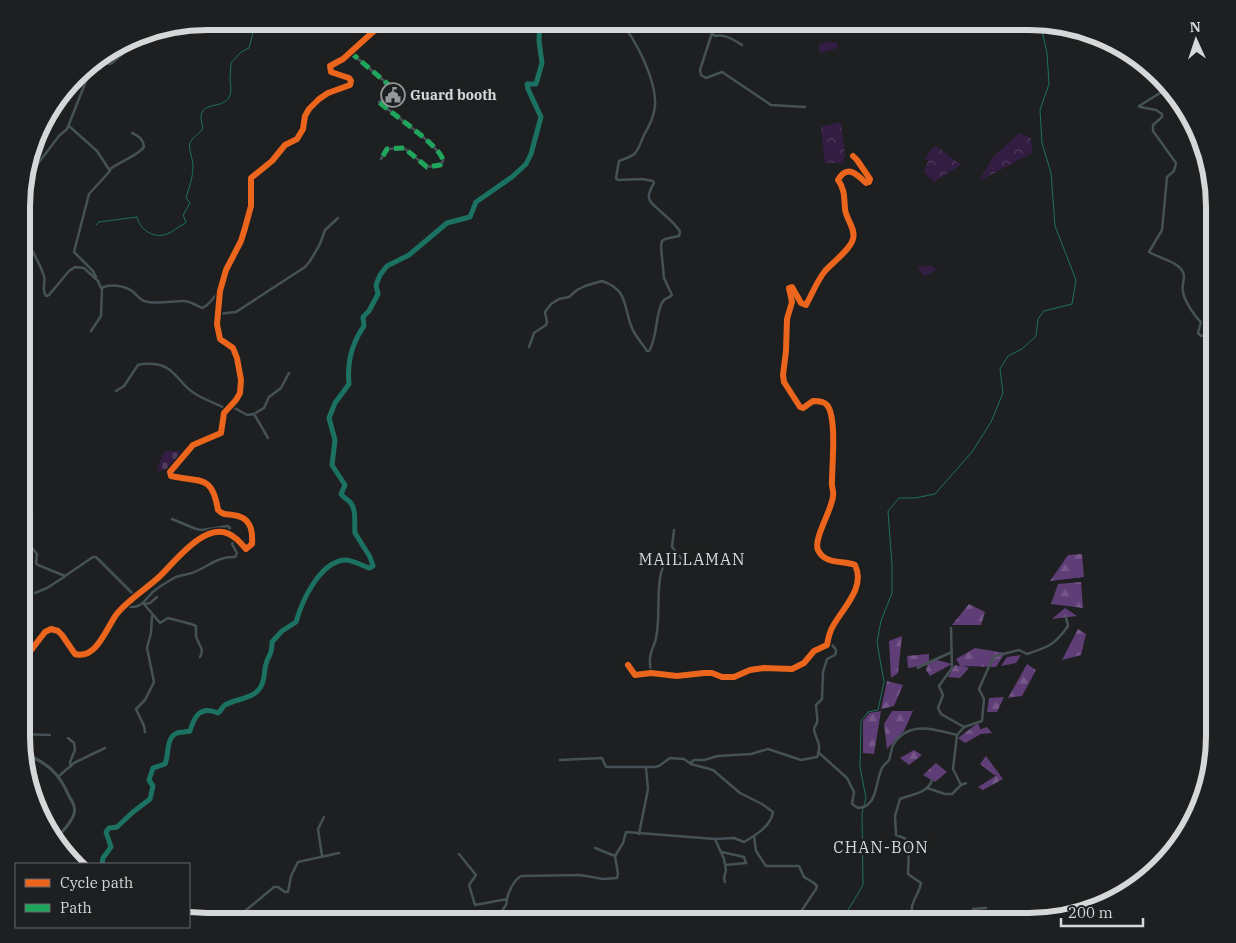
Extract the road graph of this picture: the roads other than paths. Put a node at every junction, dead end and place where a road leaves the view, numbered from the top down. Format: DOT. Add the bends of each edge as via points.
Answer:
graph roads {
  1 [pos="375,30"];
  2 [pos="625,30"];
  3 [pos="712,33"];
  4 [pos="742,46"];
  5 [pos="131,47"];
  6 [pos="350,52"];
  7 [pos="105,62"];
  8 [pos="88,76"];
  9 [pos="1163,91"];
  10 [pos="805,108"];
  11 [pos="69,126"];
  12 [pos="132,133"];
  13 [pos="853,156"];
  14 [pos="381,160"];
  15 [pos="34,169"];
  16 [pos="109,170"];
  17 [pos="338,218"];
  18 [pos="30,249"];
  19 [pos="98,281"];
  20 [pos="102,288"];
  21 [pos="220,291"];
  22 [pos="218,314"];
  23 [pos="91,331"];
  24 [pos="1206,335"];
  25 [pos="529,347"];
  26 [pos="289,373"];
  27 [pos="116,391"];
  28 [pos="230,406"];
  29 [pos="226,409"];
  30 [pos="254,414"];
  31 [pos="268,438"];
  32 [pos="172,519"];
  33 [pos="674,530"];
  34 [pos="227,533"];
  35 [pos="236,538"];
  36 [pos="30,550"];
  37 [pos="65,576"];
  38 [pos="35,593"];
  39 [pos="136,597"];
  40 [pos="157,597"];
  41 [pos="144,604"];
  42 [pos="126,606"];
  43 [pos="152,615"];
  44 [pos="1066,617"];
  45 [pos="951,628"];
  46 [pos="827,645"];
  47 [pos="30,652"];
  48 [pos="952,652"];
  49 [pos="200,658"];
  50 [pos="628,665"];
  51 [pos="918,668"];
  52 [pos="651,673"];
  53 [pos="964,726"];
  54 [pos="145,732"];
  55 [pos="30,734"];
  56 [pos="50,735"];
  57 [pos="957,735"];
  58 [pos="68,738"];
  59 [pos="105,748"];
  60 [pos="818,752"];
  61 [pos="32,757"];
  62 [pos="560,760"];
  63 [pos="690,763"];
  64 [pos="71,766"];
  65 [pos="646,768"];
  66 [pos="59,776"];
  67 [pos="932,780"];
  68 [pos="966,783"];
  69 [pos="962,785"];
  70 [pos="927,788"];
  71 [pos="324,817"];
  72 [pos="639,834"];
  73 [pos="60,835"];
  74 [pos="754,836"];
  75 [pos="715,839"];
  76 [pos="595,848"];
  77 [pos="722,852"];
  78 [pos="338,853"];
  79 [pos="459,854"];
  80 [pos="322,856"];
  81 [pos="615,856"];
  82 [pos="725,865"];
  83 [pos="725,882"];
  84 [pos="507,899"];
  85 [pos="986,908"];
  86 [pos="243,913"];
  87 [pos="500,913"];
  88 [pos="800,913"];
  89 [pos="912,913"];
  90 [pos="972,913"];
  1 -- 6 [label="street"];
  2 -- 25 [label="street" via="648,68 655,107 637,152 619,161 616,178 653,181 648,197 650,202 679,229 679,236 663,240 661,247 664,278 672,295 661,304 654,342 649,351 632,330 624,297 602,281 551,304 545,312 546,325 534,333"];
  3 -- 4 [label="street" via="732,38"];
  3 -- 10 [label="street" via="701,75 706,78 722,72 771,105"];
  5 -- 7 [label="street" via="112,63"];
  6 -- 14 [label="street" via="389,85 389,96 379,102 443,158 440,165 427,167 404,148 387,149"];
  6 -- 21 [label="street" via="329,69 349,78 350,85 319,99 305,116 297,140 285,145 251,178 251,206 245,228"];
  8 -- 11 [label="street"];
  9 -- 24 [label="street" via="1139,106 1162,114 1153,125 1153,131 1176,163 1174,171 1167,177 1162,230 1149,252 1182,270 1182,292 1201,322 1199,335"];
  11 -- 15 [label="street"];
  11 -- 16 [label="street" via="97,151"];
  12 -- 16 [label="street" via="139,136 144,147"];
  13 -- 46 [label="street" via="870,179 866,183 852,171 838,180 843,186 853,239 824,272 806,305 801,303 792,287 789,288 792,302 787,319 783,375 800,407 812,401 828,406 832,420 833,496 817,546 826,559 847,561 856,565 858,570 854,593 833,626"];
  16 -- 19 [label="street" via="89,194 74,252 93,271"];
  17 -- 22 [label="street" via="326,230 305,267 236,312"];
  18 -- 19 [label="street" via="44,275 46,296 75,267 84,268"];
  19 -- 20 [label="street"];
  20 -- 21 [label="street" via="117,286 144,300 184,300 202,308"];
  20 -- 23 [label="street" via="100,316"];
  21 -- 22 [label="street"];
  22 -- 28 [label="street" via="218,335 233,348 241,380 240,393"];
  26 -- 30 [label="street" via="264,408"];
  27 -- 29 [label="street" via="124,386 138,365 159,365 173,371 194,393"];
  28 -- 29 [label="street"];
  28 -- 30 [label="street" via="248,416"];
  29 -- 35 [label="street" via="221,433 193,445 170,472 171,476 205,482 215,495 221,513 242,518 252,527 250,547 246,549"];
  30 -- 31 [label="street"];
  32 -- 34 [label="street" via="202,530 228,526"];
  33 -- 52 [label="street" via="672,547 682,560 681,565 664,565 659,574 660,609 656,641 650,653"];
  34 -- 35 [label="street"];
  34 -- 39 [label="street" via="217,532 199,538"];
  35 -- 41 [label="street" via="232,544 237,556 218,559 202,570 176,576 154,591"];
  36 -- 37 [label="street" via="37,554 38,565"];
  37 -- 38 [label="street"];
  37 -- 39 [label="street" via="96,556"];
  39 -- 42 [label="street"];
  40 -- 41 [label="street"];
  41 -- 42 [label="street"];
  41 -- 43 [label="street"];
  42 -- 47 [label="street" via="88,654 75,654 62,635 51,629"];
  43 -- 49 [label="street" via="160,623 168,618 196,626 196,636 202,648"];
  43 -- 54 [label="street" via="147,648 154,682 145,700 136,708"];
  44 -- 53 [label="street" via="1068,626 1049,647 1027,654 1018,650 995,656 979,690 984,699 982,721"];
  45 -- 48 [label="street"];
  46 -- 52 [label="street" via="814,651 804,663 792,670 764,668 734,677 712,673 677,676"];
  46 -- 60 [label="street" via="832,645 836,652 827,659 822,699 816,705 814,732 819,740"];
  48 -- 51 [label="street"];
  48 -- 53 [label="street" via="952,668 939,686 943,695 938,708 941,714"];
  50 -- 52 [label="street" via="635,675"];
  53 -- 57 [label="street"];
  55 -- 56 [label="street"];
  57 -- 60 [label="street" via="924,728 905,732 882,767 872,801 862,808 852,804 854,792 847,778"];
  57 -- 69 [label="street" via="953,769"];
  58 -- 64 [label="street" via="74,743"];
  59 -- 64 [label="street"];
  60 -- 63 [label="street" via="817,757 801,760 768,750"];
  61 -- 66 [label="street" via="44,762"];
  62 -- 65 [label="street" via="602,758 606,767"];
  63 -- 65 [label="street" via="670,758 659,766"];
  63 -- 74 [label="street" via="713,770 740,793 773,812 770,821"];
  64 -- 66 [label="street"];
  65 -- 72 [label="street" via="648,789"];
  66 -- 73 [label="street" via="74,808 68,826"];
  67 -- 70 [label="street"];
  68 -- 69 [label="street"];
  69 -- 70 [label="street" via="952,794"];
  70 -- 89 [label="street" via="900,799 894,824 896,835 909,843 908,874 921,883 912,902"];
  71 -- 80 [label="street" via="318,829"];
  72 -- 75 [label="street"];
  72 -- 81 [label="street" via="626,832"];
  74 -- 75 [label="street" via="744,842 734,838"];
  74 -- 88 [label="street" via="756,851 766,866 799,866 804,877 817,886"];
  75 -- 77 [label="street"];
  76 -- 81 [label="street"];
  77 -- 82 [label="street"];
  77 -- 82 [label="street" via="744,857 746,863"];
  78 -- 80 [label="street"];
  79 -- 84 [label="street" via="476,875 469,885 475,904"];
  80 -- 86 [label="street" via="298,862 288,892 275,886"];
  81 -- 84 [label="street" via="618,877 614,879 525,875 517,878"];
  82 -- 83 [label="street"];
  84 -- 87 [label="street"];
  85 -- 90 [label="street" via="974,907"];
}
